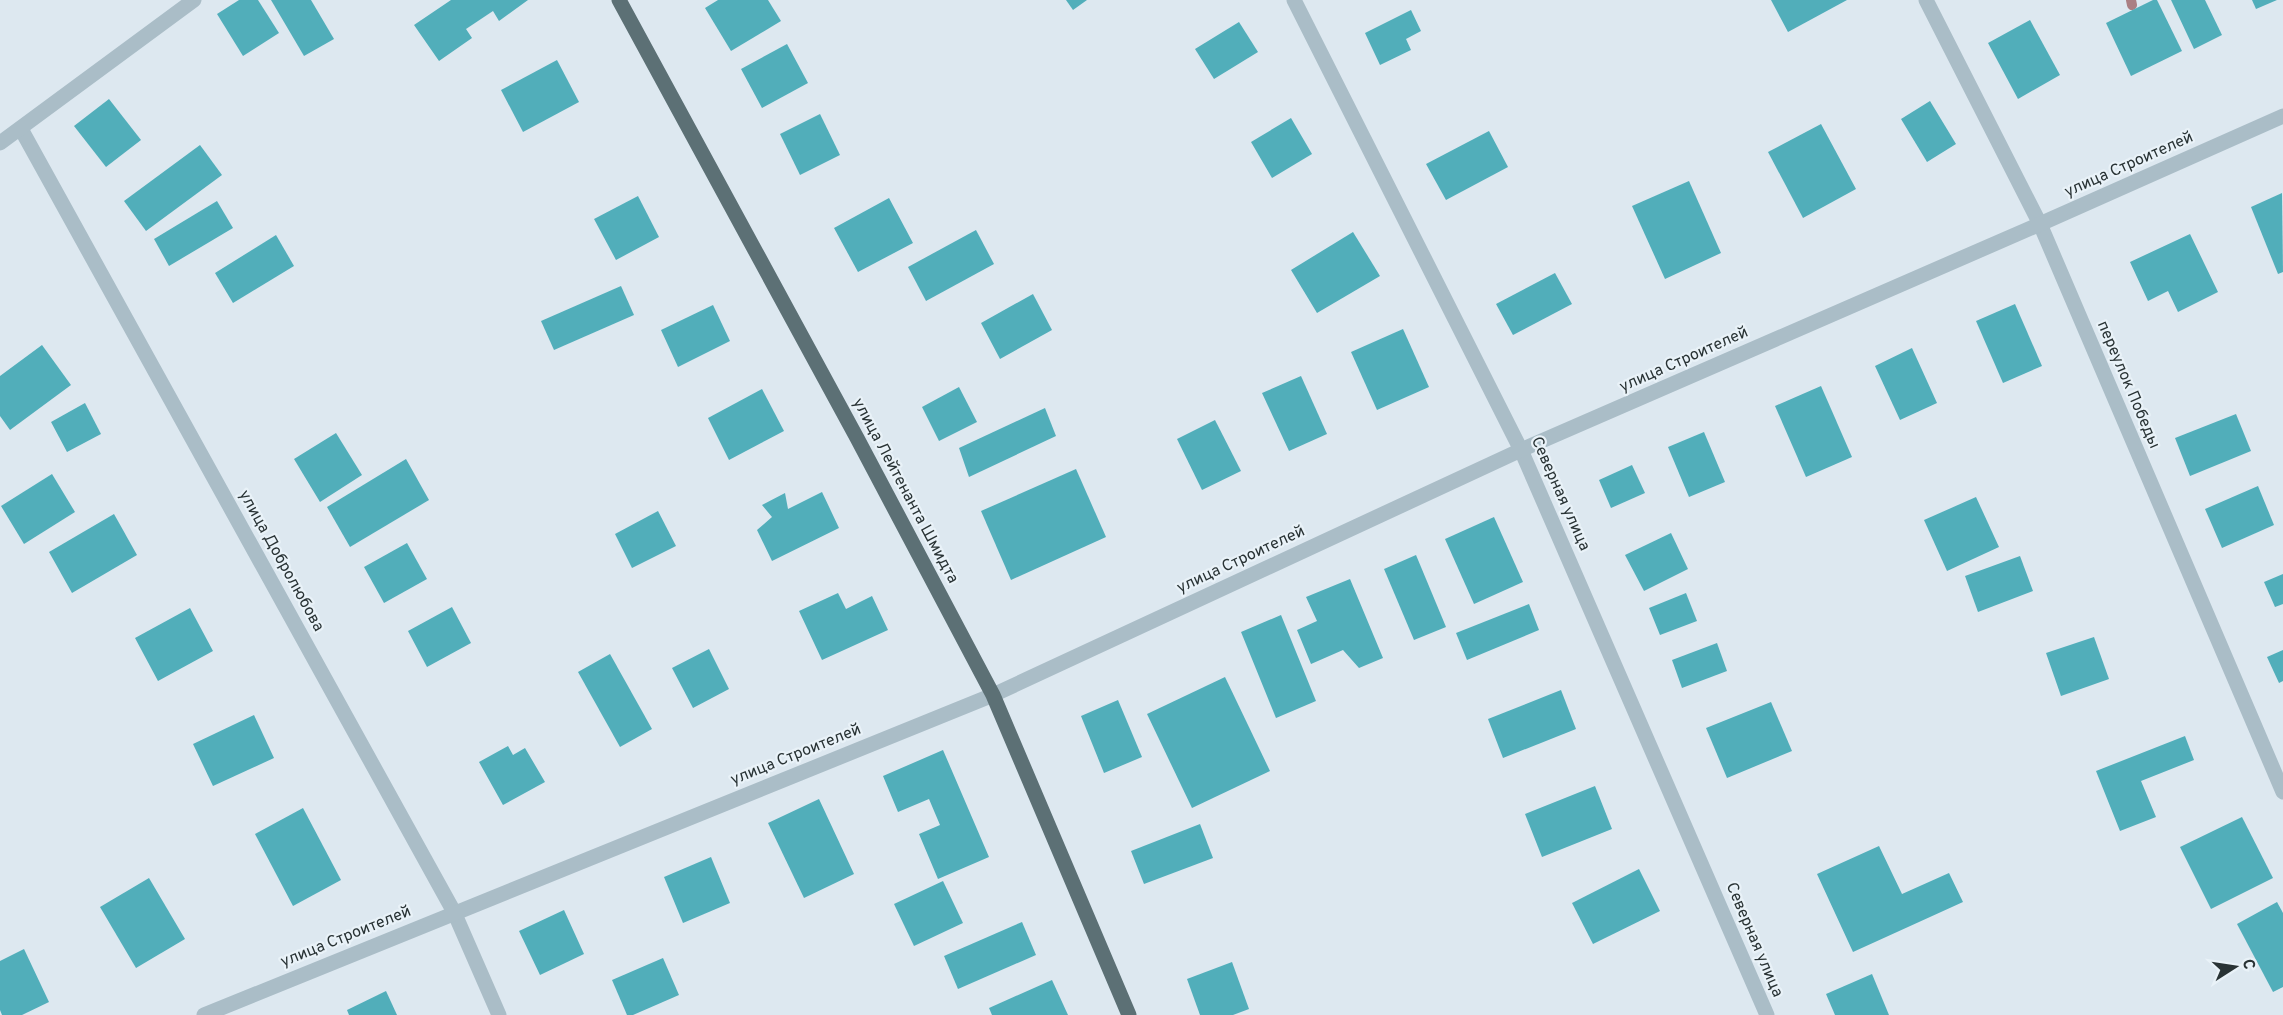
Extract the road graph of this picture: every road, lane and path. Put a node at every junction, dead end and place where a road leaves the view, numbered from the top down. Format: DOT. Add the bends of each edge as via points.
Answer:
graph roads {
  1 [pos="194,0"];
  2 [pos="619,0"];
  3 [pos="1294,0"];
  4 [pos="1926,0"];
  5 [pos="2283,116"];
  6 [pos="21,129"];
  7 [pos="0,143"];
  8 [pos="2040,224"];
  9 [pos="1521,450"];
  10 [pos="993,695"];
  11 [pos="2283,792"];
  12 [pos="454,912"];
  13 [pos="204,1015"];
  14 [pos="499,1015"];
  15 [pos="1129,1015"];
  16 [pos="1767,1015"];
  1 -- 6 [label="street"];
  2 -- 10 [label="main road, улица Лейтенанта Шмидта"];
  3 -- 9 [label="street, Северная улица"];
  4 -- 8 [label="street, переулок Победы"];
  5 -- 8 [label="street, улица Строителей"];
  6 -- 7 [label="street"];
  6 -- 12 [label="street, улица Добролюбова"];
  8 -- 9 [label="street, улица Строителей"];
  8 -- 11 [label="street, переулок Победы"];
  9 -- 10 [label="street, улица Строителей"];
  9 -- 16 [label="street, Северная улица"];
  10 -- 12 [label="street, улица Строителей"];
  10 -- 15 [label="main road, улица Лейтенанта Шмидта"];
  12 -- 13 [label="street, улица Строителей"];
  12 -- 14 [label="street, улица Добролюбова"];
}
